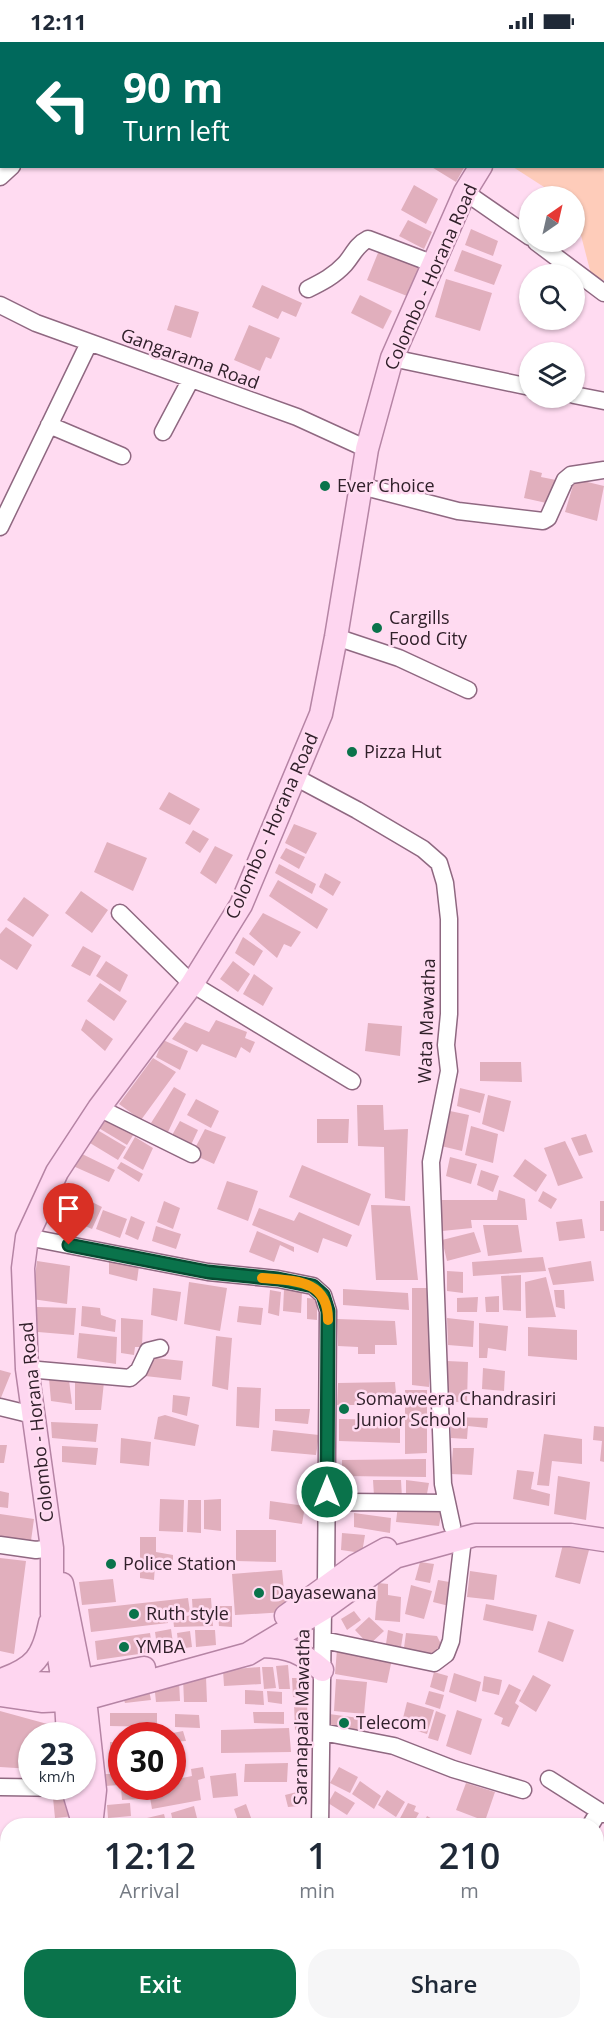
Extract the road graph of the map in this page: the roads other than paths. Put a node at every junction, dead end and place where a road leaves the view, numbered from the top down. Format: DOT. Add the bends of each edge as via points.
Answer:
graph roads {
  1 [pos="480,168"];
  2 [pos="465,192"];
  3 [pos="519,229"];
  4 [pos="549,252"];
  5 [pos="434,264"];
  6 [pos="308,289"];
  7 [pos="604,293"];
  8 [pos="0,305"];
  9 [pos="89,343"];
  10 [pos="392,358"];
  11 [pos="191,380"];
  12 [pos="519,385"];
  13 [pos="585,397"];
  14 [pos="604,401"];
  15 [pos="49,425"];
  16 [pos="163,432"];
  17 [pos="367,449"];
  18 [pos="122,456"];
  19 [pos="604,470"];
  20 [pos="361,486"];
  21 [pos="0,526"];
  22 [pos="336,638"];
  23 [pos="468,690"];
  24 [pos="295,777"];
  25 [pos="120,913"];
  26 [pos="192,984"];
  27 [pos="352,1081"];
  28 [pos="99,1108"];
  29 [pos="192,1154"];
  30 [pos="27,1238"];
  31 [pos="160,1348"];
  32 [pos="27,1369"];
  33 [pos="0,1407"];
  34 [pos="33,1415"];
  35 [pos="447,1503"];
  36 [pos="327,1515"];
  37 [pos="604,1528"];
  38 [pos="458,1532"];
  39 [pos="604,1540"];
  40 [pos="0,1545"];
  41 [pos="52,1554"];
  42 [pos="325,1598"];
  43 [pos="52,1614"];
  44 [pos="323,1640"];
  45 [pos="262,1646"];
  46 [pos="322,1670"];
  47 [pos="0,1681"];
  48 [pos="74,1691"];
  49 [pos="0,1695"];
  50 [pos="70,1722"];
  51 [pos="322,1732"];
  52 [pos="549,1779"];
  53 [pos="0,1787"];
  54 [pos="18,1787"];
  55 [pos="523,1790"];
  56 [pos="76,1800"];
  57 [pos="598,1817"];
  58 [pos="82,1818"];
  59 [pos="92,1818"];
  60 [pos="320,1818"];
  1 -- 2 [label="main road, Colombo - Horana Road"];
  2 -- 3 [label="street"];
  2 -- 5 [label="main road, Colombo - Horana Road"];
  4 -- 7 [label="street"];
  5 -- 6 [label="street" via="368,239 359,243 328,279"];
  5 -- 10 [label="main road, Colombo - Horana Road"];
  8 -- 9 [label="street, Gangarama Road"];
  9 -- 11 [label="street, Gangarama Road"];
  9 -- 15 [label="street"];
  10 -- 12 [label="street"];
  10 -- 17 [label="main road, Colombo - Horana Road"];
  11 -- 16 [label="street"];
  11 -- 17 [label="street, Gangarama Road" via="297,417"];
  13 -- 14 [label="street"];
  15 -- 18 [label="street"];
  15 -- 21 [label="street"];
  17 -- 20 [label="main road, Colombo - Horana Road"];
  19 -- 20 [label="street" via="571,474 543,521 458,511"];
  20 -- 22 [label="main road, Colombo - Horana Road"];
  22 -- 23 [label="street" via="399,658"];
  22 -- 24 [label="main road, Colombo - Horana Road" via="321,714"];
  24 -- 26 [label="main road, Colombo - Horana Road" via="241,905"];
  24 -- 35 [label="street, Wata Mawatha" via="423,849 439,863 445,883 449,919 449,1071 431,1162 443,1484"];
  25 -- 26 [label="street"];
  26 -- 27 [label="street"];
  26 -- 28 [label="main road, Colombo - Horana Road"];
  28 -- 29 [label="street"];
  28 -- 30 [label="main road, Colombo - Horana Road" via="57,1172"];
  30 -- 32 [label="main road, Colombo - Horana Road" via="23,1268"];
  30 -- 36 [label="street, Saranapala Mawatha" via="208,1272 313,1286 323,1295 328,1311"];
  31 -- 32 [label="street" via="148,1351 139,1370 130,1378"];
  32 -- 34 [label="main road, Colombo - Horana Road"];
  33 -- 34 [label="street"];
  34 -- 41 [label="main road, Colombo - Horana Road"];
  35 -- 36 [label="street" via="347,1502 338,1504"];
  35 -- 38 [label="street, Wata Mawatha"];
  36 -- 42 [label="street, Saranapala Mawatha"];
  37 -- 38 [label="main road" via="563,1520 470,1521"];
  38 -- 39 [label="main road" via="571,1535"];
  38 -- 42 [label="main road" via="395,1557"];
  38 -- 44 [label="street, Wata Mawatha" via="453,1631 446,1654 434,1663"];
  40 -- 41 [label="street"];
  41 -- 43 [label="main road"];
  41 -- 48 [label="main road" via="62,1582"];
  42 -- 44 [label="street, Saranapala Mawatha"];
  42 -- 45 [label="main road"];
  42 -- 48 [label="main road" via="250,1638"];
  43 -- 47 [label="main road" via="45,1646 36,1661"];
  43 -- 48 [label="main road"];
  44 -- 46 [label="street, Saranapala Mawatha"];
  45 -- 46 [label="main road" via="292,1649"];
  45 -- 48 [label="main road" via="238,1657"];
  46 -- 51 [label="street, Saranapala Mawatha"];
  47 -- 48 [label="main road"];
  48 -- 49 [label="main road"];
  48 -- 50 [label="main road"];
  48 -- 59 [label="main road" via="95,1790"];
  51 -- 55 [label="street" via="394,1746"];
  51 -- 60 [label="street, Saranapala Mawatha"];
  52 -- 57 [label="street"];
  53 -- 54 [label="street"];
  56 -- 58 [label="main road"];
}
